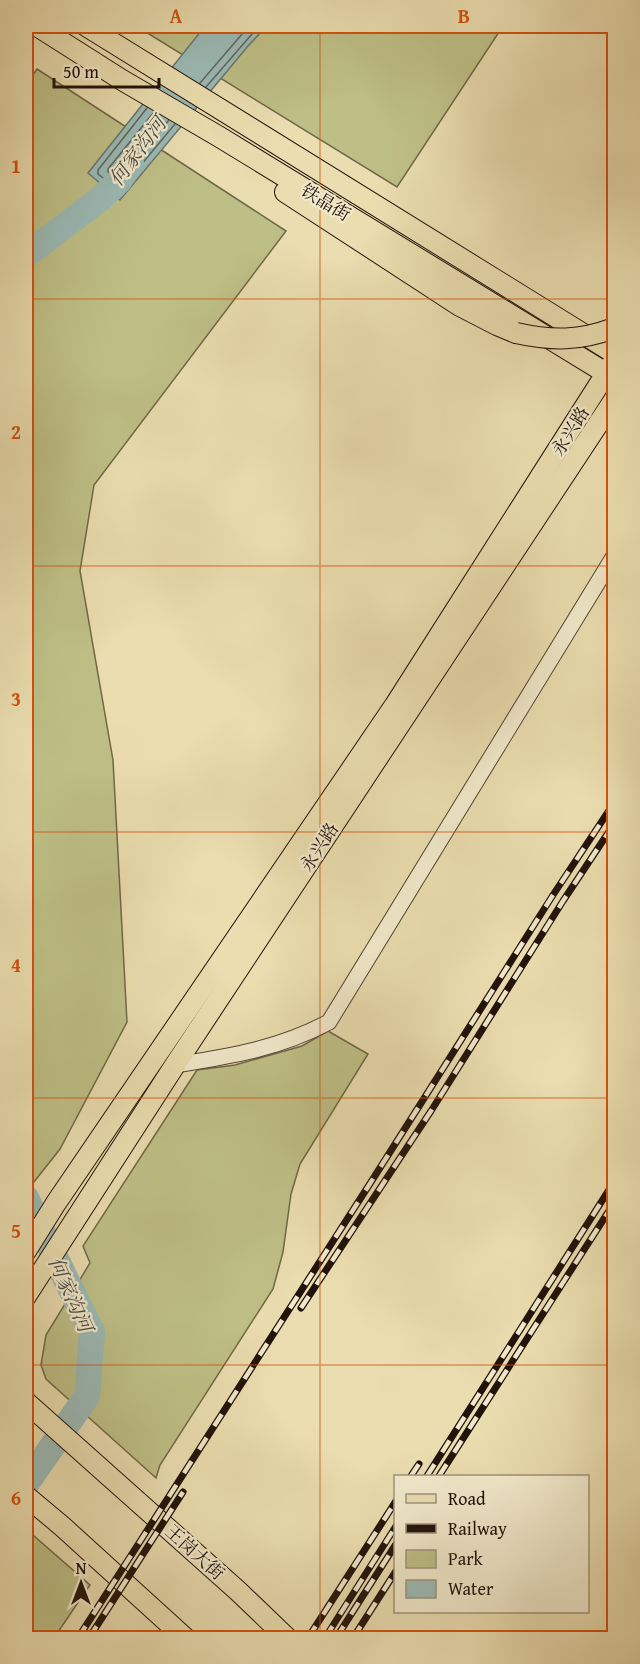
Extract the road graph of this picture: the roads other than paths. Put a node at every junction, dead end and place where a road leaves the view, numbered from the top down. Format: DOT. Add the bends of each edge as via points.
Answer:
graph roads {
  1 [pos="37,26"];
  2 [pos="86,26"];
  3 [pos="122,80"];
  4 [pos="615,328"];
  5 [pos="615,353"];
  6 [pos="612,371"];
  7 [pos="615,400"];
  8 [pos="615,556"];
  9 [pos="175,1065"];
  10 [pos="26,1251"];
  11 [pos="26,1296"];
  12 [pos="27,1403"];
  13 [pos="26,1496"];
  14 [pos="186,1638"];
  15 [pos="287,1638"];
  1 -- 3 [label="main road, 铁晶街"];
  2 -- 5 [label="main road, 铁晶街"];
  3 -- 4 [label="main road, bridge" via="211,145 478,316 536,338 579,338"];
  3 -- 6 [label="main road, 铁晶街"];
  6 -- 10 [label="main road, 永兴路" via="394,705"];
  7 -- 9 [label="main road, 永兴路"];
  8 -- 9 [label="lane" via="329,1022 240,1055"];
  9 -- 11 [label="main road, 永兴路"];
  12 -- 15 [label="main road, 王岗大街"];
  13 -- 14 [label="main road"];
}
